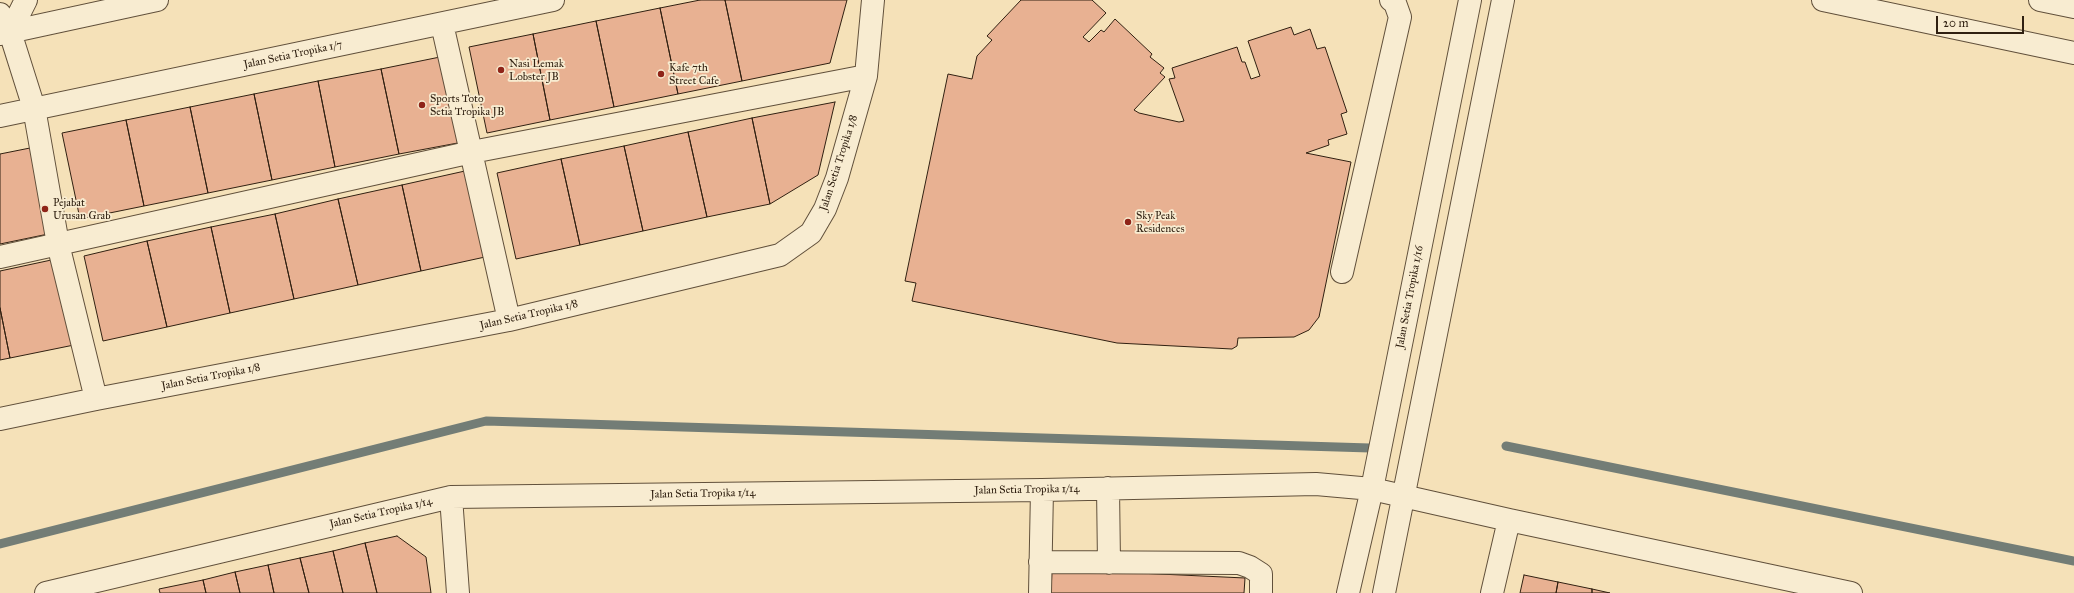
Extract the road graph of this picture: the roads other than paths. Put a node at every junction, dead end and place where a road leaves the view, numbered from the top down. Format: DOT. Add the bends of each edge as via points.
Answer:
graph roads {
  1 [pos="26,0"];
  2 [pos="157,0"];
  3 [pos="553,0"];
  4 [pos="873,0"];
  5 [pos="1391,0"];
  6 [pos="1470,0"];
  7 [pos="1823,0"];
  8 [pos="2040,0"];
  9 [pos="1503,1"];
  10 [pos="2074,7"];
  11 [pos="442,24"];
  12 [pos="3,27"];
  13 [pos="2074,53"];
  14 [pos="866,76"];
  15 [pos="34,108"];
  16 [pos="0,116"];
  17 [pos="472,152"];
  18 [pos="58,244"];
  19 [pos="0,257"];
  20 [pos="1342,272"];
  21 [pos="509,320"];
  22 [pos="96,399"];
  23 [pos="0,419"];
  24 [pos="1108,488"];
  25 [pos="1372,489"];
  26 [pos="1042,490"];
  27 [pos="1404,495"];
  28 [pos="451,497"];
  29 [pos="1509,520"];
  30 [pos="1040,562"];
  31 [pos="1109,563"];
  32 [pos="126,584"];
  33 [pos="46,593"];
  34 [pos="458,593"];
  35 [pos="1040,593"];
  36 [pos="1261,593"];
  37 [pos="1348,593"];
  38 [pos="1384,593"];
  39 [pos="1492,593"];
  40 [pos="1851,593"];
  1 -- 12 [label="street"];
  2 -- 12 [label="street"];
  3 -- 11 [label="street, Jalan Setia Tropika 1/7"];
  4 -- 14 [label="street, Jalan Setia Tropika 1/8"];
  5 -- 20 [label="street" via="1395,3 1400,17"];
  6 -- 25 [label="street, Jalan Setia Tropika 1/16"];
  7 -- 13 [label="street"];
  8 -- 10 [label="street"];
  9 -- 27 [label="street"];
  11 -- 15 [label="street, Jalan Setia Tropika 1/7"];
  11 -- 17 [label="street"];
  12 -- 15 [label="street"];
  14 -- 17 [label="street"];
  14 -- 21 [label="street, Jalan Setia Tropika 1/8" via="837,178 825,209 811,233 796,245 780,255"];
  15 -- 16 [label="street, Jalan Setia Tropika 1/7"];
  15 -- 18 [label="street"];
  17 -- 18 [label="street"];
  17 -- 21 [label="street"];
  18 -- 19 [label="street"];
  18 -- 22 [label="street"];
  21 -- 22 [label="street, Jalan Setia Tropika 1/8"];
  22 -- 23 [label="street, Jalan Setia Tropika 1/8"];
  24 -- 25 [label="street, Jalan Setia Tropika 1/14" via="1316,484"];
  24 -- 26 [label="street, Jalan Setia Tropika 1/14"];
  24 -- 31 [label="street"];
  25 -- 27 [label="street, Jalan Setia Tropika 1/14"];
  25 -- 37 [label="street, Jalan Setia Tropika 1/16"];
  26 -- 28 [label="street, Jalan Setia Tropika 1/14"];
  26 -- 30 [label="street"];
  27 -- 29 [label="street, Jalan Setia Tropika 1/14"];
  27 -- 38 [label="street"];
  28 -- 32 [label="street, Jalan Setia Tropika 1/14"];
  28 -- 34 [label="street"];
  29 -- 39 [label="street"];
  29 -- 40 [label="street, Jalan Setia Tropika 1/14"];
  30 -- 31 [label="street"];
  30 -- 35 [label="street"];
  31 -- 36 [label="street" via="1238,563 1261,574"];
  32 -- 33 [label="street, Jalan Setia Tropika 1/14"];
}
